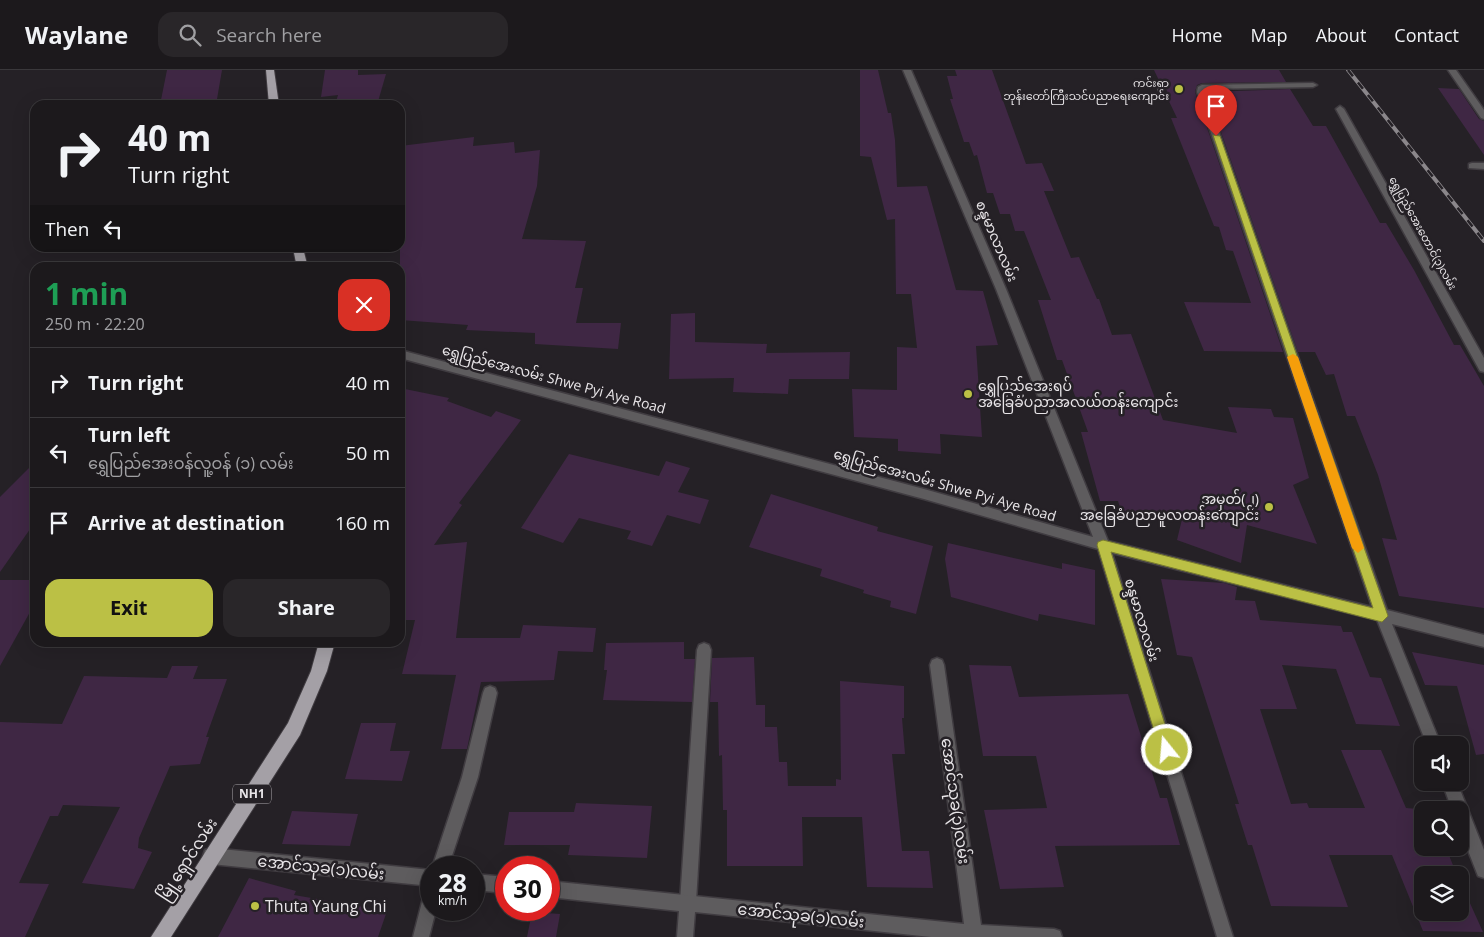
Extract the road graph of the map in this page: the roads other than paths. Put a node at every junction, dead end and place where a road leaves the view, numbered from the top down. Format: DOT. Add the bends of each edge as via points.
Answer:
graph roads {
  1 [pos="270,70"];
  2 [pos="907,70"];
  3 [pos="1452,70"];
  4 [pos="1313,85"];
  5 [pos="273,100"];
  6 [pos="1340,109"];
  7 [pos="1484,116"];
  8 [pos="1472,166"];
  9 [pos="1484,166"];
  10 [pos="405,355"];
  11 [pos="1484,368"];
  12 [pos="1103,545"];
  13 [pos="1382,616"];
  14 [pos="1484,641"];
  15 [pos="326,647"];
  16 [pos="704,650"];
  17 [pos="937,665"];
  18 [pos="490,693"];
  19 [pos="1430,736"];
  20 [pos="1469,832"];
  21 [pos="212,856"];
  22 [pos="444,856"];
  23 [pos="1484,870"];
  24 [pos="420,877"];
  25 [pos="560,890"];
  26 [pos="688,902"];
  27 [pos="425,921"];
  28 [pos="974,935"];
  29 [pos="160,937"];
  30 [pos="421,937"];
  31 [pos="686,937"];
  32 [pos="1054,937"];
  33 [pos="1225,937"];
  1 -- 5 [label="highway"];
  2 -- 12 [label="street, စန္ဒမာလာလမ်း" via="1001,288"];
  3 -- 7 [label="street"];
  4 -- 13 [label="street" via="1202,87 1201,92"];
  6 -- 11 [label="street, ရွှေပြည်အေးတောင်(၃)လမ်း"];
  8 -- 9 [label="street"];
  10 -- 12 [label="street, ရွှေပြည်အေးလမ်း Shwe Pyi Aye Road" via="914,491"];
  12 -- 13 [label="street, ရွှေပြည်အေးလမ်း Shwe Pyi Aye Road"];
  12 -- 33 [label="street, စန္ဒမာလာလမ်း"];
  13 -- 14 [label="street, ရွှေပြည်အေးလမ်း Shwe Pyi Aye Road"];
  13 -- 19 [label="street"];
  15 -- 21 [label="highway, မြို့ရှောင်လမ်း / NH1" via="294,729"];
  16 -- 26 [label="street"];
  17 -- 28 [label="street, အောင်သုခ(၃)လမ်း"];
  18 -- 22 [label="street" via="470,777"];
  20 -- 23 [label="street"];
  21 -- 24 [label="street, အောင်သုခ(၁)လမ်း"];
  21 -- 29 [label="highway, မြို့ရှောင်လမ်း / NH1"];
  25 -- 26 [label="street, အောင်သုခ(၁)လမ်း"];
  26 -- 28 [label="street, အောင်သုခ(၁)လမ်း"];
  26 -- 31 [label="street"];
  27 -- 30 [label="street"];
  28 -- 32 [label="street, အောင်သုခ(၁)လမ်း"];
}
